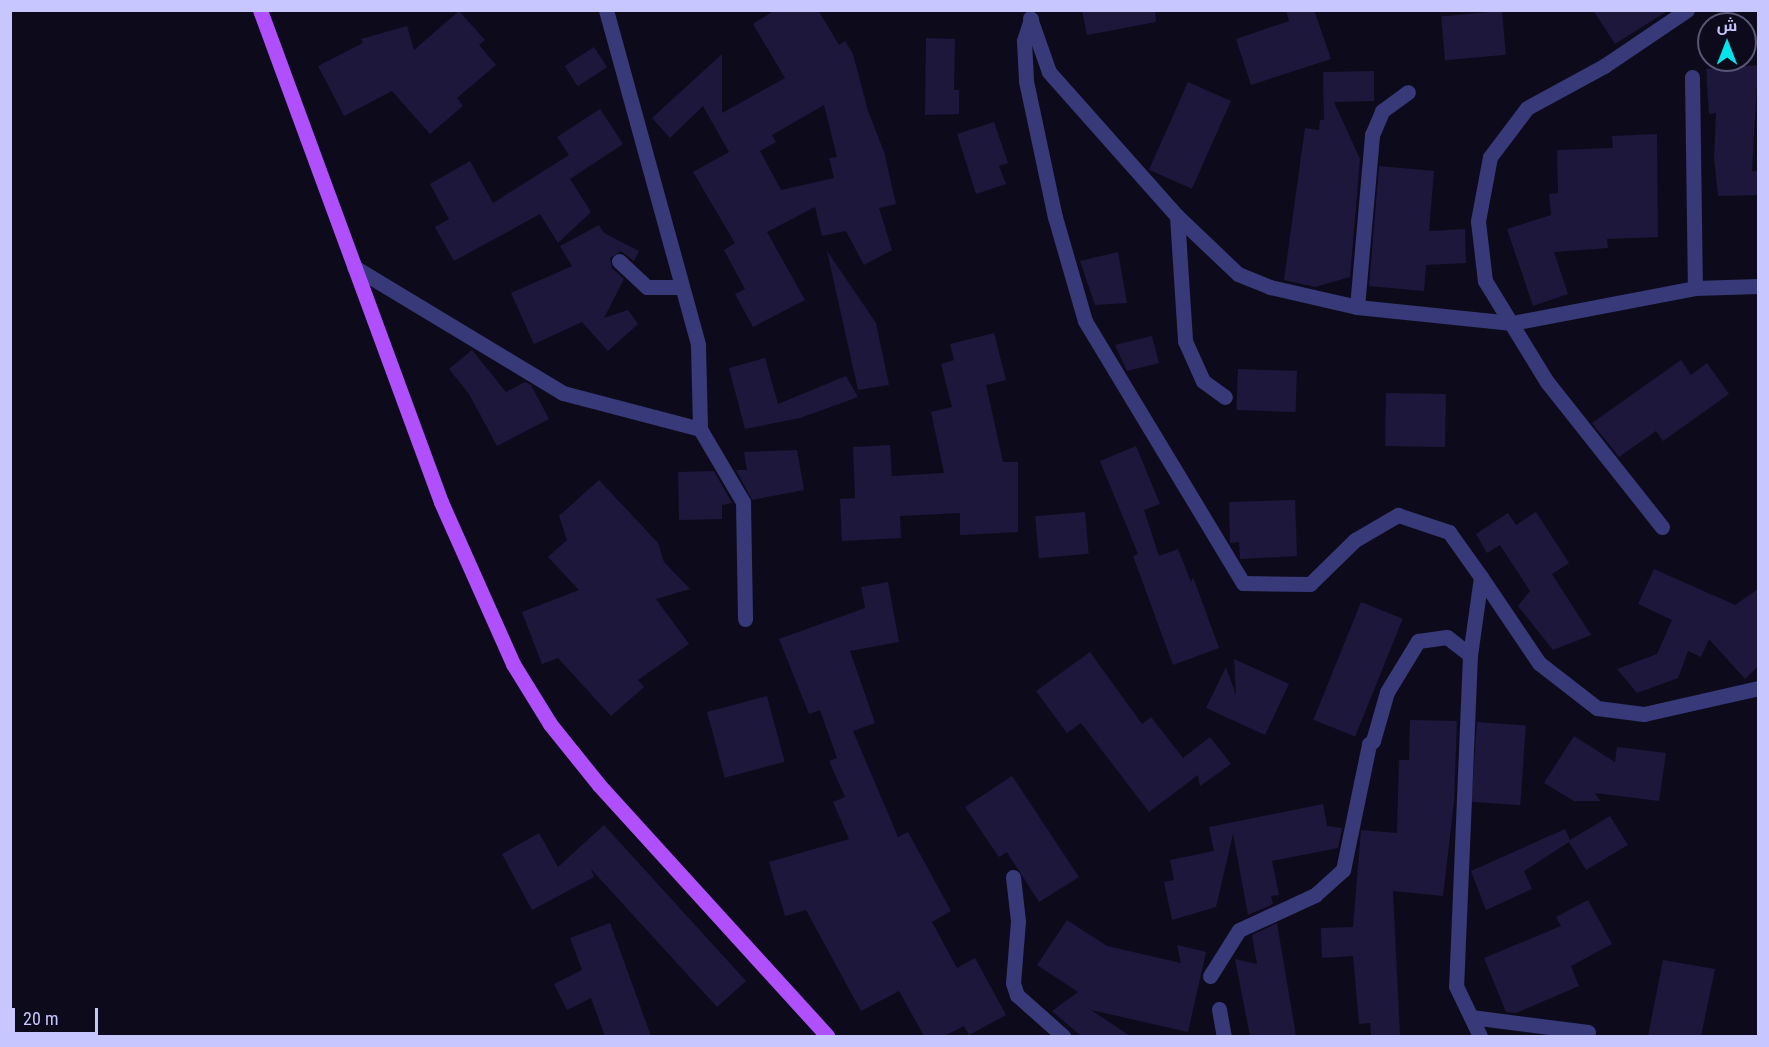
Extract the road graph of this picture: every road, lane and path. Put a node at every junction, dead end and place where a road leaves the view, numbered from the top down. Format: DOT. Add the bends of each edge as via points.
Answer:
graph roads {
  1 [pos="260,10"];
  2 [pos="606,10"];
  3 [pos="1687,10"];
  4 [pos="1030,15"];
  5 [pos="1692,77"];
  6 [pos="1408,92"];
  7 [pos="1177,216"];
  8 [pos="619,261"];
  9 [pos="354,267"];
  10 [pos="1758,286"];
  11 [pos="682,287"];
  12 [pos="1695,288"];
  13 [pos="1357,307"];
  14 [pos="1512,323"];
  15 [pos="1225,397"];
  16 [pos="700,429"];
  17 [pos="1662,527"];
  18 [pos="1481,577"];
  19 [pos="745,619"];
  20 [pos="1470,655"];
  21 [pos="1758,688"];
  22 [pos="1013,877"];
  23 [pos="1210,976"];
  24 [pos="1219,1010"];
  25 [pos="1471,1017"];
  26 [pos="1588,1032"];
  27 [pos="826,1036"];
  28 [pos="1063,1036"];
  29 [pos="1224,1036"];
  30 [pos="1480,1036"];
  1 -- 9 [label="main road"];
  2 -- 11 [label="street"];
  3 -- 14 [label="street" via="1604,66 1527,108 1490,157 1478,221 1485,281"];
  4 -- 7 [label="street" via="1049,72"];
  4 -- 18 [label="street" via="1024,41 1026,81 1055,217 1085,321 1243,583 1310,584 1355,540 1398,515 1449,532"];
  5 -- 12 [label="street"];
  6 -- 13 [label="street" via="1382,111 1372,135"];
  7 -- 13 [label="street" via="1238,274 1288,292"];
  7 -- 15 [label="street" via="1185,341 1203,381"];
  8 -- 11 [label="street" via="647,287"];
  9 -- 16 [label="street" via="562,393"];
  9 -- 27 [label="main road" via="441,502 513,664 550,724 599,785"];
  10 -- 12 [label="street"];
  11 -- 16 [label="street" via="698,345"];
  12 -- 14 [label="street"];
  13 -- 14 [label="street"];
  14 -- 17 [label="street" via="1547,382"];
  16 -- 19 [label="street" via="743,502"];
  18 -- 20 [label="street"];
  18 -- 21 [label="street" via="1539,663 1597,708 1644,714"];
  20 -- 23 [label="street" via="1447,637 1418,641 1387,692 1369,744 1343,870 1315,895 1239,930"];
  20 -- 25 [label="street" via="1455,986"];
  22 -- 28 [label="street" via="1018,921 1013,982 1017,995"];
  24 -- 29 [label="street"];
  25 -- 26 [label="street"];
  25 -- 30 [label="street"];
}
